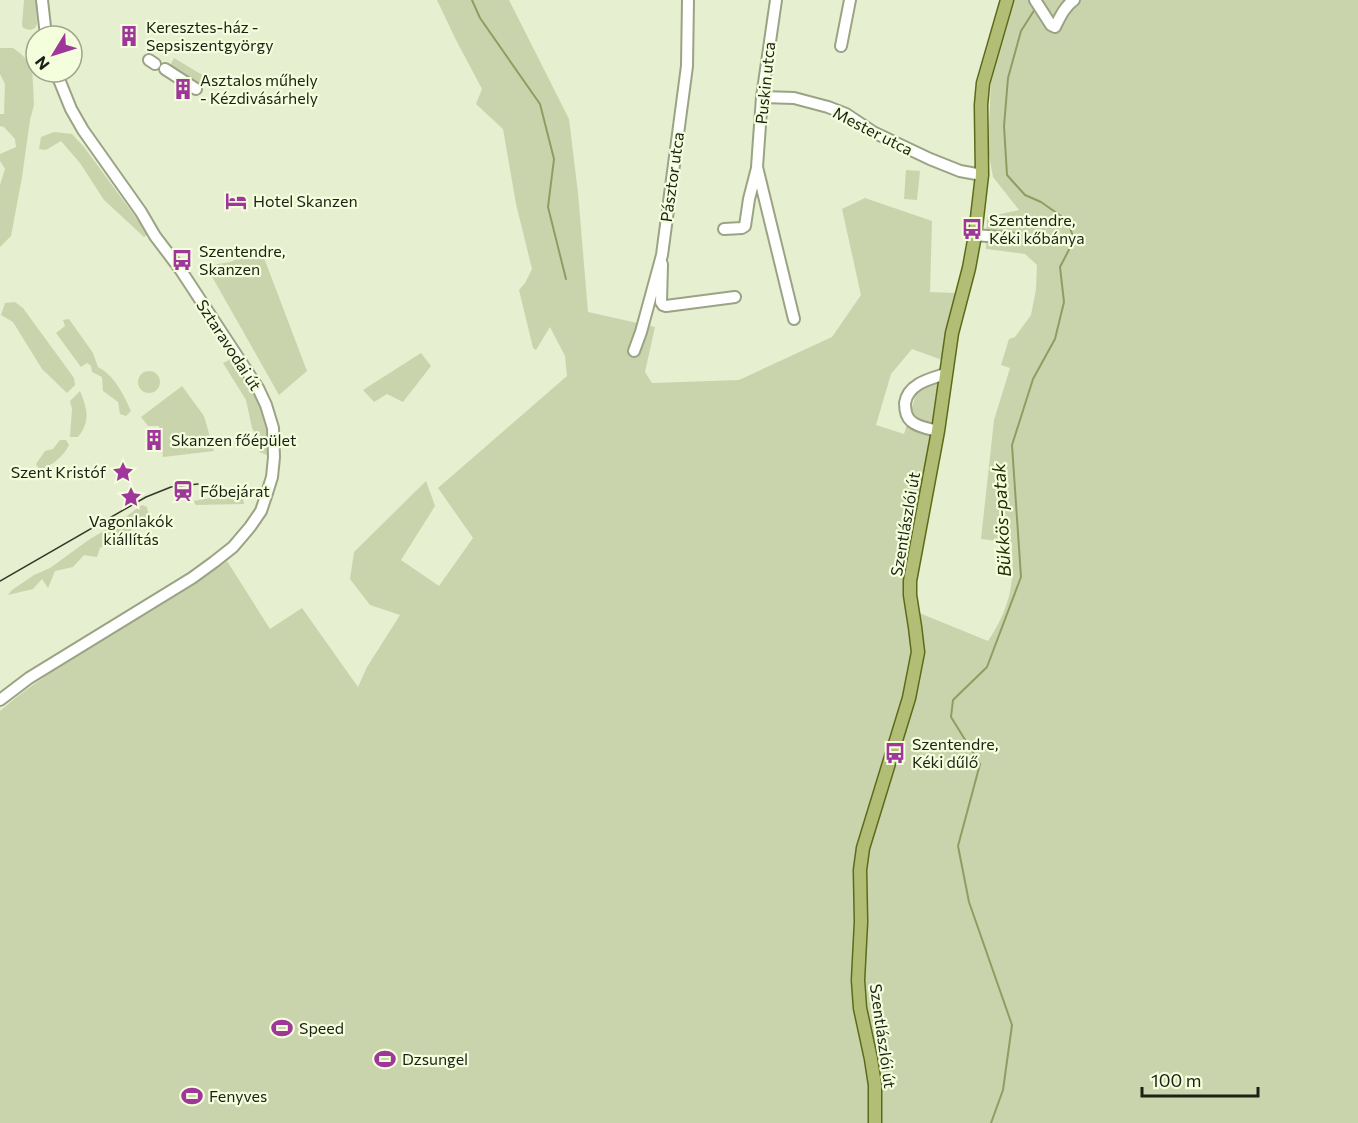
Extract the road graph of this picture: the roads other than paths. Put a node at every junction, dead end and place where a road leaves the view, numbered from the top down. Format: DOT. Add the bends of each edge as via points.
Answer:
graph roads {
  1 [pos="42,0"];
  2 [pos="688,0"];
  3 [pos="776,0"];
  4 [pos="850,0"];
  5 [pos="1007,0"];
  6 [pos="1035,0"];
  7 [pos="1074,0"];
  8 [pos="45,24"];
  9 [pos="841,46"];
  10 [pos="156,64"];
  11 [pos="61,84"];
  12 [pos="196,89"];
  13 [pos="762,97"];
  14 [pos="757,167"];
  15 [pos="982,175"];
  16 [pos="724,229"];
  17 [pos="975,235"];
  18 [pos="1011,238"];
  19 [pos="662,255"];
  20 [pos="735,297"];
  21 [pos="794,320"];
  22 [pos="634,351"];
  23 [pos="945,374"];
  24 [pos="938,431"];
  25 [pos="0,700"];
  26 [pos="875,1123"];
  1 -- 8 [label="street"];
  2 -- 19 [label="street, Pásztor utca" via="687,66"];
  3 -- 13 [label="street, Puskin utca"];
  4 -- 9 [label="street"];
  5 -- 15 [label="main road, Szentlászlói út" via="982,89"];
  6 -- 7 [label="street" via="1055,27"];
  10 -- 12 [label="street"];
  11 -- 25 [label="street, Sztaravodai út" via="83,130 258,388 273,428 274,457 261,511 233,547 192,578 29,678"];
  13 -- 14 [label="street, Puskin utca"];
  13 -- 15 [label="street, Mester utca" via="794,98 828,107 930,159"];
  14 -- 16 [label="street, Puskin utca" via="745,226"];
  14 -- 21 [label="street, Puskin utca"];
  15 -- 17 [label="main road, Szentlászlói út"];
  17 -- 18 [label="street"];
  17 -- 23 [label="main road, Szentlászlói út"];
  19 -- 20 [label="street" via="663,305"];
  19 -- 22 [label="street, Pásztor utca"];
  23 -- 24 [label="main road, Szentlászlói út"];
  23 -- 24 [label="street" via="915,387 906,397 904,409 910,421"];
  24 -- 26 [label="main road, Szentlászlói út" via="910,581 918,652 909,698 863,848 860,870 858,980 875,1085"];
}
